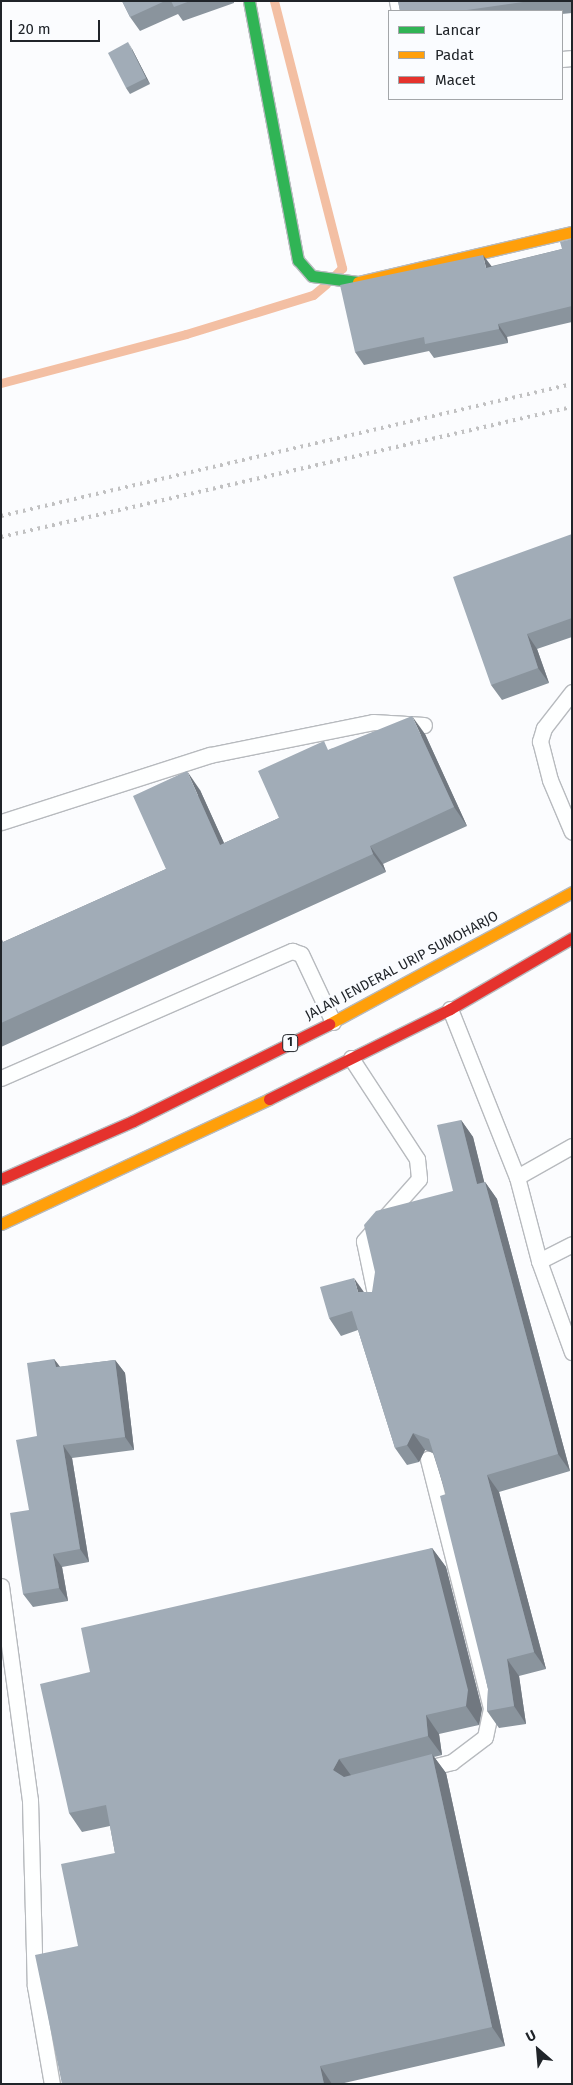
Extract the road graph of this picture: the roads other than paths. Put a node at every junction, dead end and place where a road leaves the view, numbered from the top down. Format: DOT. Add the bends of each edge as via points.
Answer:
graph roads {
  1 [pos="249,1"];
  2 [pos="572,232"];
  3 [pos="572,692"];
  4 [pos="424,725"];
  5 [pos="1,822"];
  6 [pos="572,832"];
  7 [pos="572,892"];
  8 [pos="572,938"];
  9 [pos="450,1009"];
  10 [pos="333,1022"];
  11 [pos="351,1058"];
  12 [pos="1,1078"];
  13 [pos="572,1146"];
  14 [pos="517,1177"];
  15 [pos="1,1179"];
  16 [pos="1,1224"];
  17 [pos="572,1244"];
  18 [pos="539,1261"];
  19 [pos="377,1303"];
  20 [pos="572,1352"];
  21 [pos="428,1460"];
  22 [pos="1,1586"];
  23 [pos="404,1774"];
  24 [pos="52,2084"];
  1 -- 2 [label="main road" via="298,260 312,276 344,282"];
  3 -- 6 [label="lane" via="544,728 540,742 550,780"];
  4 -- 5 [label="lane" via="373,722 210,755"];
  7 -- 10 [label="main road, JALAN JENDERAL URIP SUMOHARJO / 1"];
  8 -- 9 [label="main road"];
  9 -- 11 [label="main road"];
  9 -- 14 [label="lane"];
  10 -- 12 [label="lane" via="301,954 292,951"];
  10 -- 15 [label="main road, JALAN JENDERAL URIP SUMOHARJO / 1" via="133,1121"];
  11 -- 16 [label="main road" via="157,1155"];
  11 -- 19 [label="lane" via="416,1160 419,1179 364,1241"];
  13 -- 14 [label="lane"];
  14 -- 18 [label="lane"];
  17 -- 18 [label="lane"];
  18 -- 20 [label="lane"];
  21 -- 23 [label="lane" via="491,1708 485,1737 452,1762"];
  22 -- 24 [label="lane" via="30,1800 35,1986"];
}
